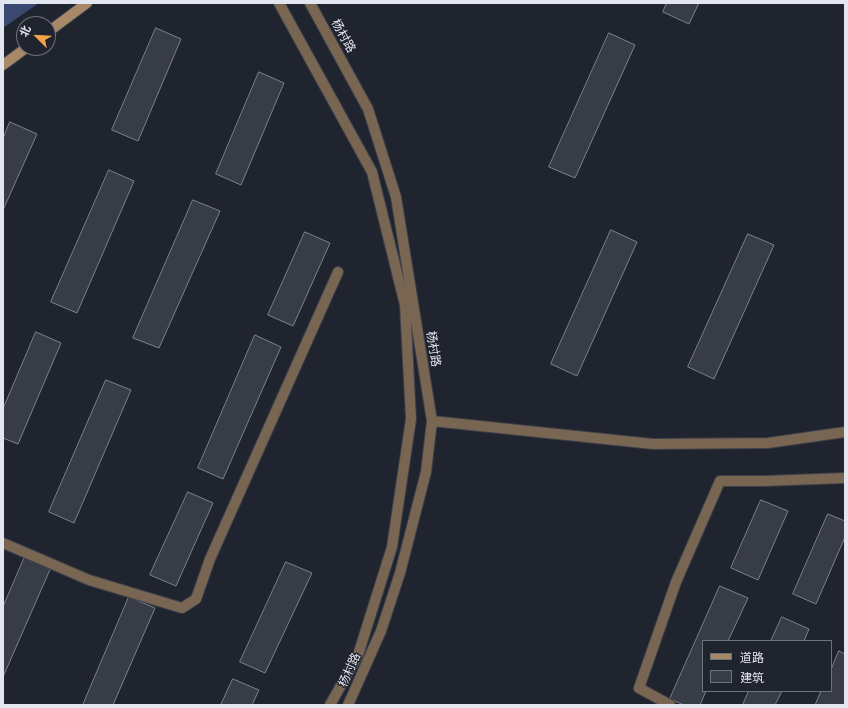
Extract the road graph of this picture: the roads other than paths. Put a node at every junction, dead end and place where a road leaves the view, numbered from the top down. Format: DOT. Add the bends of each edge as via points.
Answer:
graph roads {
  1 [pos="87,3"];
  2 [pos="279,3"];
  3 [pos="310,3"];
  4 [pos="56,26"];
  5 [pos="16,55"];
  6 [pos="3,65"];
  7 [pos="338,272"];
  8 [pos="432,421"];
  9 [pos="845,432"];
  10 [pos="845,478"];
  11 [pos="3,543"];
  12 [pos="330,705"];
  13 [pos="348,705"];
  14 [pos="670,705"];
  1 -- 4 [label="main road"];
  2 -- 12 [label="street" via="372,172 405,305 411,419 392,547 358,655"];
  3 -- 8 [label="street, 杨村路" via="368,110 396,197"];
  5 -- 6 [label="main road"];
  7 -- 11 [label="street" via="210,559 196,599 182,608 89,580"];
  8 -- 9 [label="street" via="653,444 768,443"];
  8 -- 13 [label="street, 杨村路" via="426,472 400,573 381,631"];
  10 -- 14 [label="street" via="720,481 676,582 638,688"];
}
